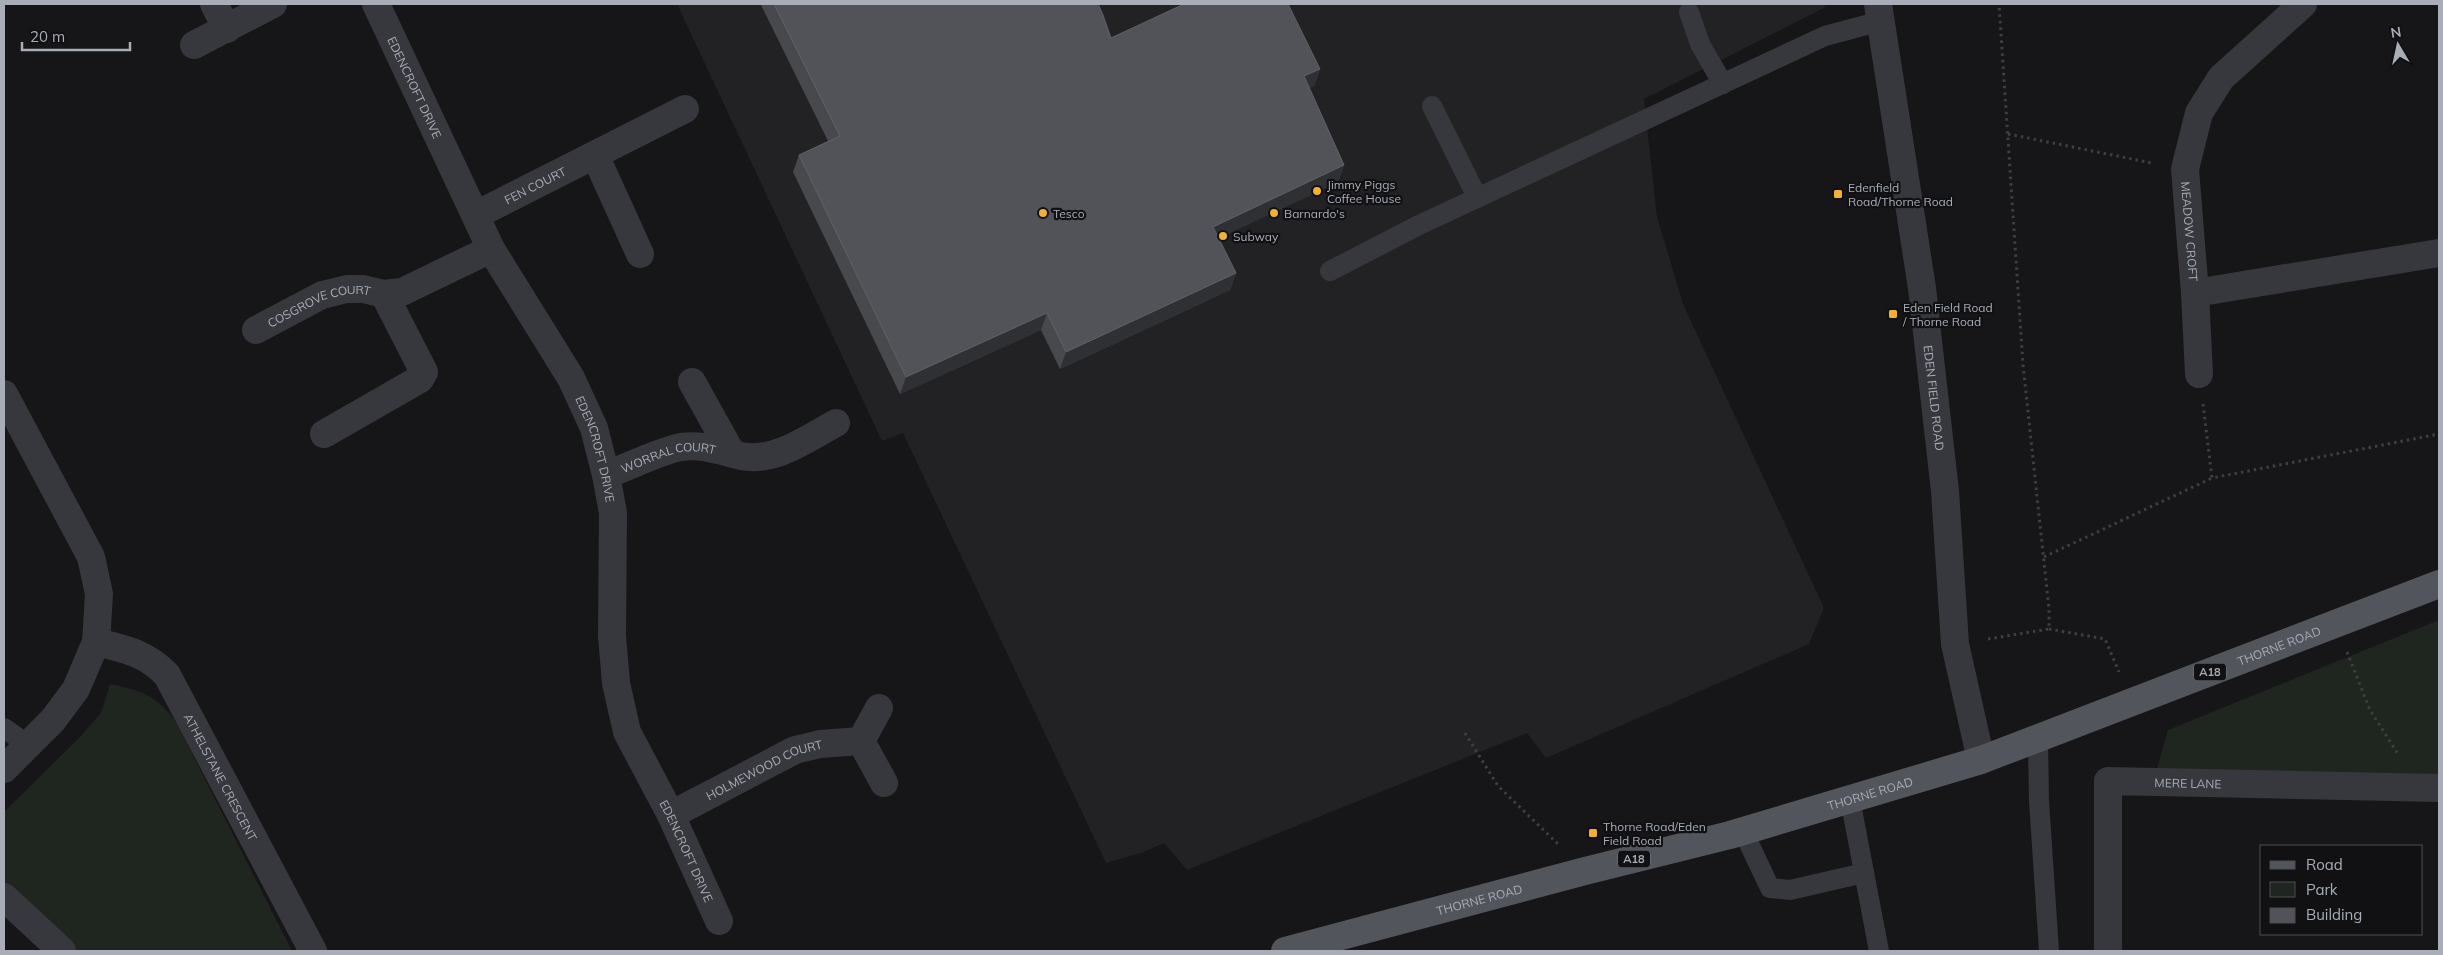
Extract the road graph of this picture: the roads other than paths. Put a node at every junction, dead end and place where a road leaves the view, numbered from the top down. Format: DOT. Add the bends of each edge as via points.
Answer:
graph roads {
  1 [pos="214,4"];
  2 [pos="273,4"];
  3 [pos="376,4"];
  4 [pos="2302,4"];
  5 [pos="1689,12"];
  6 [pos="1880,12"];
  7 [pos="227,28"];
  8 [pos="194,45"];
  9 [pos="1723,84"];
  10 [pos="1432,106"];
  11 [pos="685,109"];
  12 [pos="595,155"];
  13 [pos="1477,197"];
  14 [pos="476,215"];
  15 [pos="491,249"];
  16 [pos="640,254"];
  17 [pos="2439,254"];
  18 [pos="1330,271"];
  19 [pos="2196,293"];
  20 [pos="384,294"];
  21 [pos="256,330"];
  22 [pos="2199,374"];
  23 [pos="692,382"];
  24 [pos="4,394"];
  25 [pos="836,423"];
  26 [pos="324,434"];
  27 [pos="731,452"];
  28 [pos="606,475"];
  29 [pos="2439,584"];
  30 [pos="96,642"];
  31 [pos="880,708"];
  32 [pos="4,728"];
  33 [pos="2038,739"];
  34 [pos="861,741"];
  35 [pos="28,745"];
  36 [pos="1981,760"];
  37 [pos="4,769"];
  38 [pos="884,783"];
  39 [pos="2429,787"];
  40 [pos="1850,799"];
  41 [pos="671,815"];
  42 [pos="1743,831"];
  43 [pos="1864,873"];
  44 [pos="4,897"];
  45 [pos="718,921"];
  46 [pos="62,951"];
  47 [pos="313,951"];
  48 [pos="1285,951"];
  49 [pos="1879,951"];
  50 [pos="2048,951"];
  51 [pos="2108,951"];
  1 -- 7 [label="street"];
  2 -- 7 [label="street"];
  3 -- 14 [label="street, EDENCROFT DRIVE"];
  4 -- 19 [label="street, MEADOW CROFT" via="2222,78 2199,113 2184,169"];
  5 -- 9 [label="lane" via="1700,44"];
  6 -- 9 [label="lane"];
  6 -- 36 [label="street, EDEN FIELD ROAD" via="1922,288 1945,491 1955,644"];
  7 -- 8 [label="street"];
  9 -- 13 [label="lane"];
  10 -- 13 [label="lane"];
  11 -- 12 [label="street, FEN COURT"];
  12 -- 14 [label="street, FEN COURT"];
  12 -- 16 [label="street"];
  13 -- 18 [label="lane"];
  14 -- 15 [label="street, EDENCROFT DRIVE"];
  15 -- 20 [label="street, COSGROVE COURT" via="402,292"];
  15 -- 28 [label="street, EDENCROFT DRIVE" via="571,378 594,428"];
  17 -- 19 [label="street, MEADOW CROFT"];
  19 -- 22 [label="street, MEADOW CROFT"];
  20 -- 21 [label="street, COSGROVE COURT" via="347,289 322,295"];
  20 -- 26 [label="street, COSGROVE COURT" via="424,372 420,379"];
  23 -- 27 [label="street, WORRAL COURT"];
  24 -- 30 [label="street" via="91,557 99,594"];
  25 -- 27 [label="street, WORRAL COURT" via="779,453 758,457"];
  27 -- 28 [label="street, WORRAL COURT" via="703,445 679,447"];
  28 -- 41 [label="street, EDENCROFT DRIVE" via="612,513 612,636 616,684 627,732"];
  29 -- 33 [label="main road, THORNE ROAD / A18"];
  30 -- 35 [label="street" via="76,689 53,720"];
  30 -- 47 [label="street, ATHELSTANE CRESCENT" via="154,661 167,675"];
  31 -- 34 [label="street"];
  32 -- 35 [label="lane"];
  33 -- 36 [label="main road, THORNE ROAD / A18"];
  33 -- 50 [label="lane"];
  34 -- 38 [label="street"];
  34 -- 41 [label="street, HOLMEWOOD COURT" via="820,744 795,750"];
  35 -- 37 [label="street"];
  36 -- 40 [label="main road, THORNE ROAD / A18"];
  39 -- 51 [label="street, MERE LANE" via="2108,781"];
  40 -- 42 [label="main road, THORNE ROAD / A18"];
  40 -- 43 [label="lane"];
  41 -- 45 [label="street, EDENCROFT DRIVE"];
  42 -- 43 [label="lane" via="1770,888 1790,890"];
  42 -- 48 [label="main road, THORNE ROAD / A18"];
  43 -- 49 [label="lane"];
  44 -- 46 [label="street"];
}
